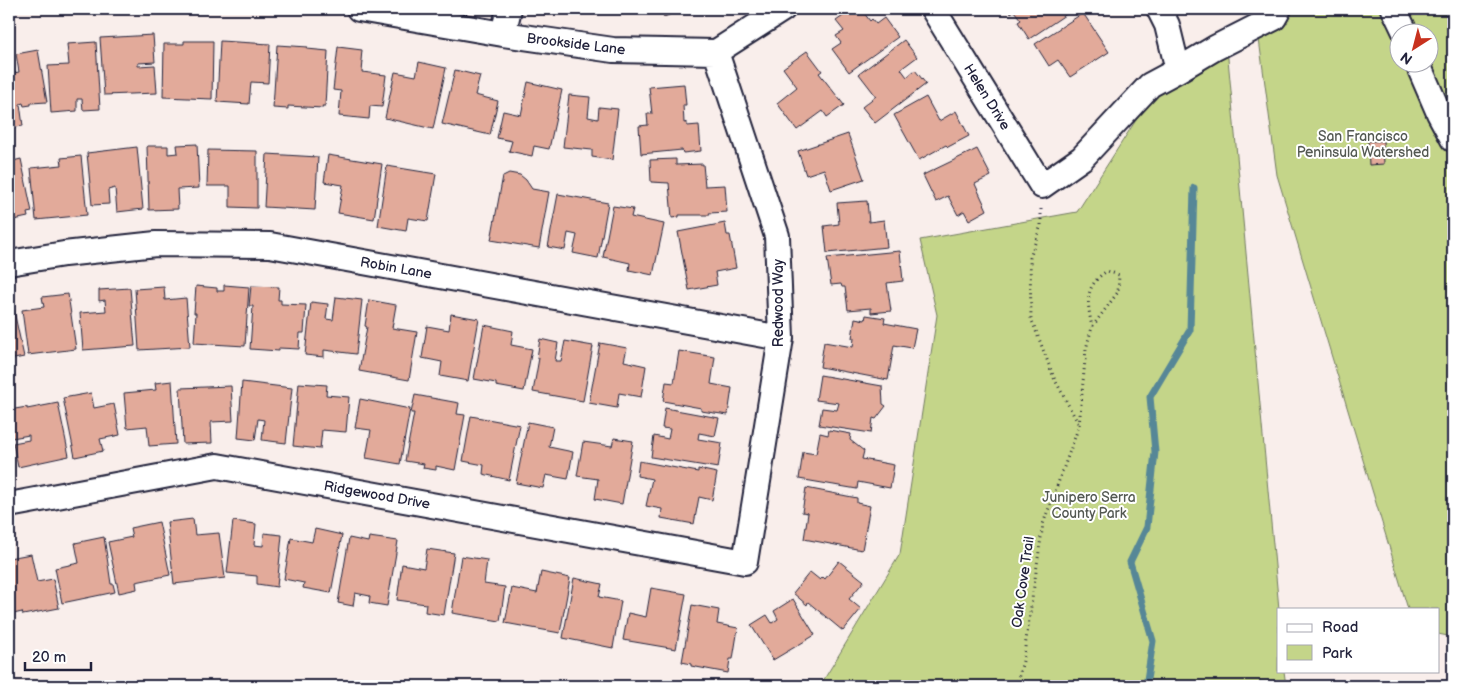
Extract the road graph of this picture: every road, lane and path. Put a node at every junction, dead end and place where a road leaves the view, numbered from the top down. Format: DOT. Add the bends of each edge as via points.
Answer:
graph roads {
  1 [pos="359,9"];
  2 [pos="509,9"];
  3 [pos="783,9"];
  4 [pos="933,9"];
  5 [pos="1159,9"];
  6 [pos="1279,9"];
  7 [pos="1394,9"];
  8 [pos="1400,22"];
  9 [pos="503,34"];
  10 [pos="716,52"];
  11 [pos="1178,70"];
  12 [pos="1421,72"];
  13 [pos="1453,139"];
  14 [pos="1042,186"];
  15 [pos="9,263"];
  16 [pos="1092,327"];
  17 [pos="781,338"];
  18 [pos="1079,426"];
  19 [pos="9,504"];
  20 [pos="745,562"];
  21 [pos="1016,686"];
  1 -- 9 [label="street, Brookside Lane"];
  2 -- 9 [label="street"];
  3 -- 10 [label="street"];
  4 -- 14 [label="street, Helen Drive"];
  5 -- 11 [label="street" via="1167,25"];
  6 -- 11 [label="street" via="1274,18"];
  7 -- 8 [label="street"];
  9 -- 10 [label="street, Brookside Lane" via="613,50"];
  10 -- 17 [label="street, Redwood Way" via="777,236"];
  11 -- 14 [label="street" via="1150,84 1082,158"];
  12 -- 13 [label="street"];
  14 -- 18 [label="path" via="1041,225 1030,258 1031,318 1054,378"];
  15 -- 17 [label="street, Robin Lane" via="156,244 270,244"];
  16 -- 16 [label="path, Oak Cove Trail" via="1118,292 1119,275 1107,271 1097,278 1088,293"];
  16 -- 18 [label="path, Oak Cove Trail" via="1086,349"];
  17 -- 20 [label="street, Redwood Way"];
  18 -- 21 [label="path, Oak Cove Trail" via="1043,524 1023,661"];
  19 -- 20 [label="street, Ridgewood Drive" via="217,466"];
}
